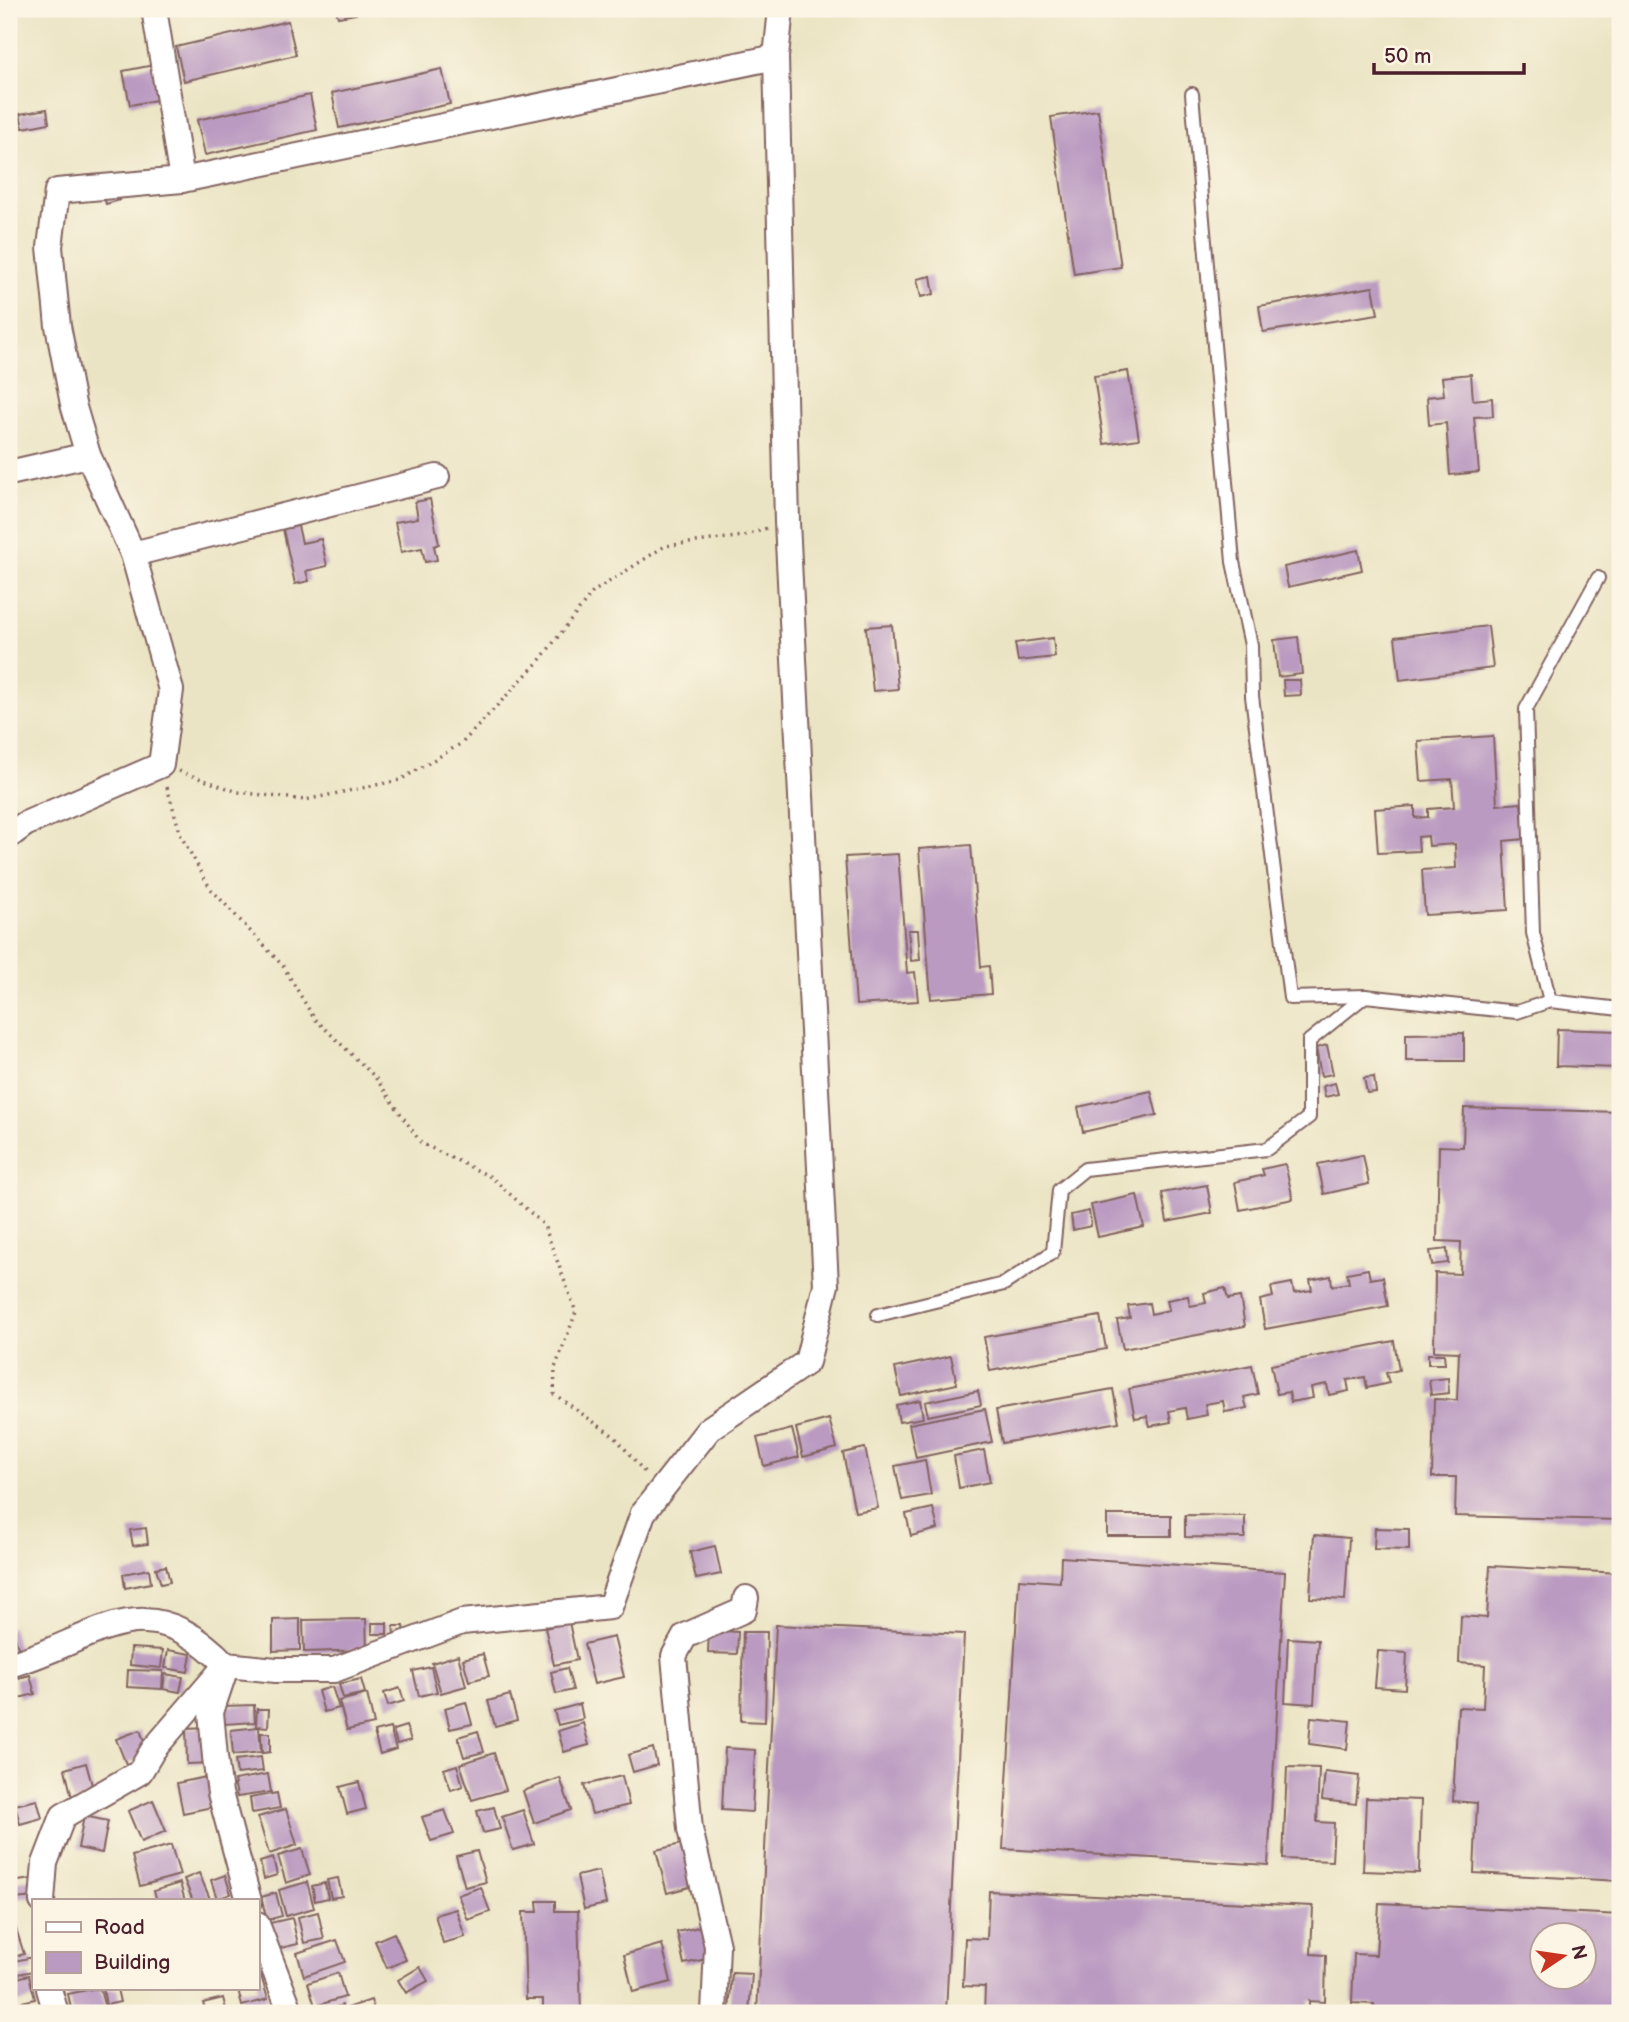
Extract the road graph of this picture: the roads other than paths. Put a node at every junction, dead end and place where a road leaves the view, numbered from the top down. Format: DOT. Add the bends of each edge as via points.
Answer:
graph roads {
  1 [pos="154,9"];
  2 [pos="781,9"];
  3 [pos="776,57"];
  4 [pos="1192,94"];
  5 [pos="182,180"];
  6 [pos="88,455"];
  7 [pos="9,473"];
  8 [pos="437,477"];
  9 [pos="133,554"];
  10 [pos="1598,578"];
  11 [pos="9,836"];
  12 [pos="1364,996"];
  13 [pos="1550,1001"];
  14 [pos="1620,1009"];
  15 [pos="878,1315"];
  16 [pos="746,1598"];
  17 [pos="9,1665"];
  18 [pos="226,1665"];
  19 [pos="42,1899"];
  20 [pos="248,1899"];
  21 [pos="259,1929"];
  22 [pos="49,1990"];
  23 [pos="56,2013"];
  24 [pos="291,2013"];
  25 [pos="714,2013"];
  1 -- 5 [label="street"];
  2 -- 3 [label="street"];
  3 -- 5 [label="street"];
  3 -- 18 [label="street" via="787,522 827,1285 807,1362 709,1429 643,1513 610,1607 462,1622 334,1670"];
  4 -- 12 [label="lane" via="1233,562 1251,645 1252,696 1290,998"];
  5 -- 6 [label="street" via="57,191 50,247 58,326"];
  6 -- 7 [label="street"];
  6 -- 9 [label="street"];
  8 -- 9 [label="street"];
  9 -- 11 [label="street" via="171,690 161,765 24,824"];
  10 -- 13 [label="lane" via="1526,709 1533,933"];
  12 -- 13 [label="lane" via="1517,1012"];
  12 -- 15 [label="lane" via="1309,1041 1309,1117 1267,1149 1085,1169 1059,1190 1053,1252 1004,1284"];
  13 -- 14 [label="lane"];
  16 -- 25 [label="street" via="744,1611 685,1636 674,1656 690,1829 717,1946"];
  17 -- 18 [label="street" via="127,1620 158,1623 202,1640"];
  18 -- 19 [label="street" via="153,1750 140,1772 63,1816 45,1863"];
  18 -- 20 [label="street" via="211,1712 215,1757"];
  21 -- 24 [label="street"];
  22 -- 23 [label="street"];
}
